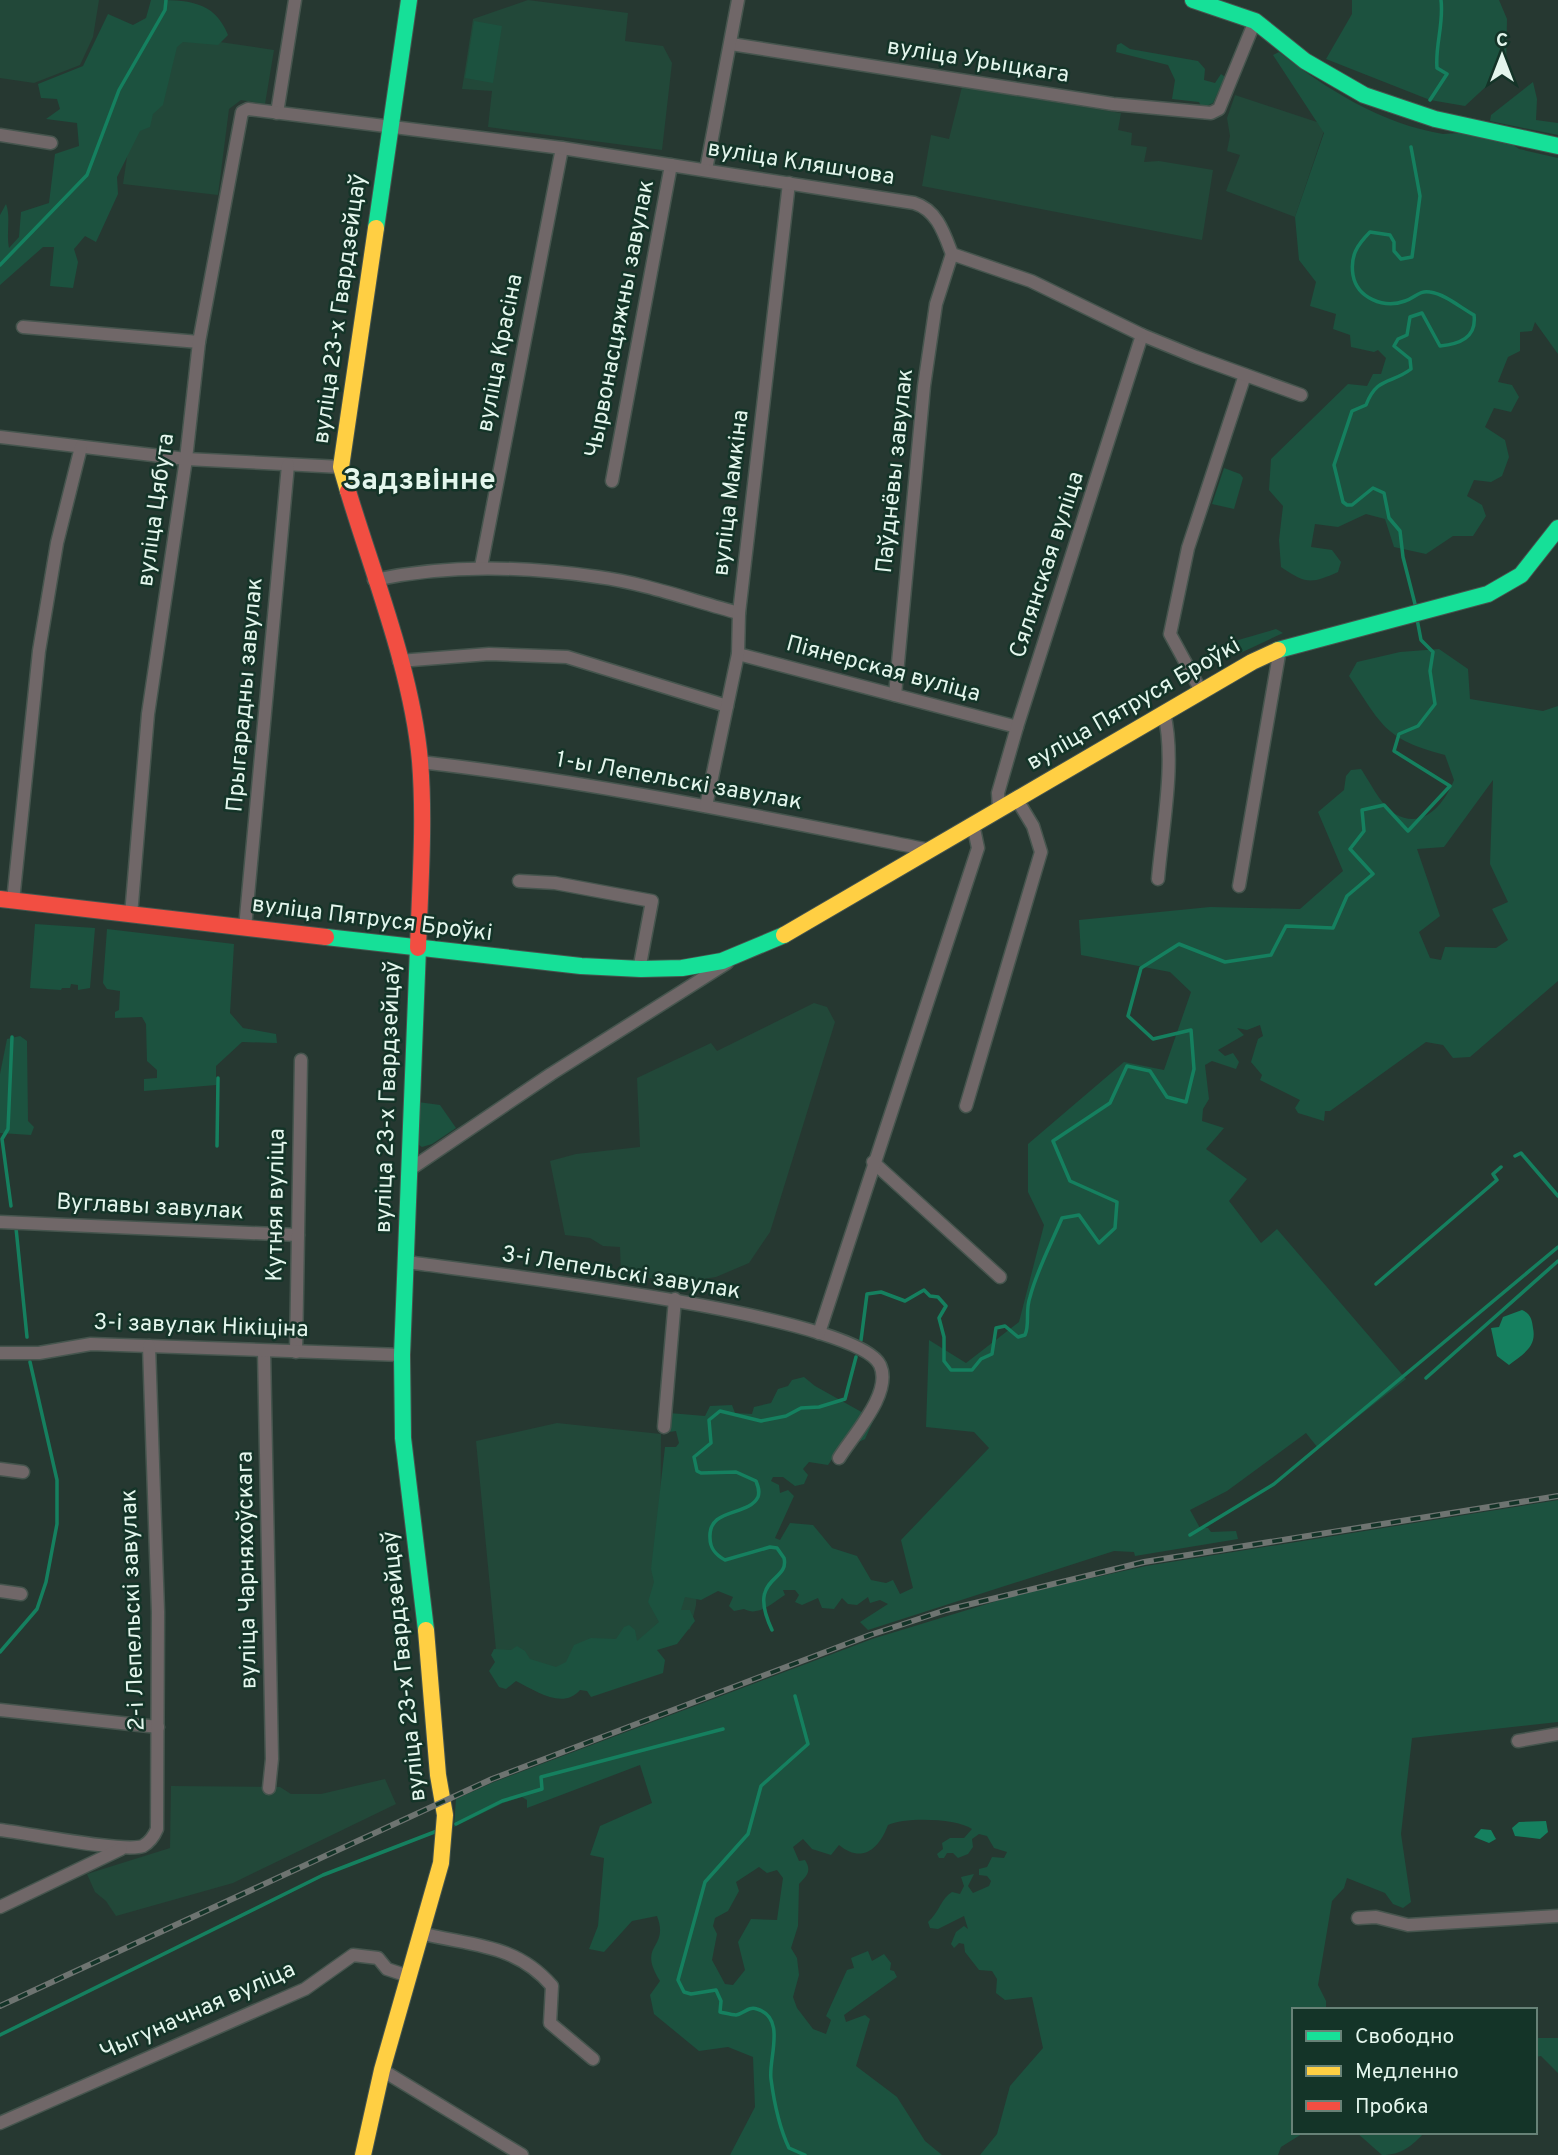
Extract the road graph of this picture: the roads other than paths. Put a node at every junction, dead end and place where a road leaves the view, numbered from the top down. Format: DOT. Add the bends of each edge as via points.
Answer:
graph roads {
  1 [pos="295,0"];
  2 [pos="409,0"];
  3 [pos="738,0"];
  4 [pos="1193,0"];
  5 [pos="1215,3"];
  6 [pos="1255,22"];
  7 [pos="731,44"];
  8 [pos="242,112"];
  9 [pos="277,113"];
  10 [pos="391,127"];
  11 [pos="0,135"];
  12 [pos="51,143"];
  13 [pos="1558,146"];
  14 [pos="562,148"];
  15 [pos="671,165"];
  16 [pos="706,170"];
  17 [pos="789,183"];
  18 [pos="953,254"];
  19 [pos="23,327"];
  20 [pos="1142,335"];
  21 [pos="199,342"];
  22 [pos="1245,375"];
  23 [pos="1301,395"];
  24 [pos="0,438"];
  25 [pos="80,447"];
  26 [pos="187,459"];
  27 [pos="288,465"];
  28 [pos="341,467"];
  29 [pos="612,481"];
  30 [pos="1558,528"];
  31 [pos="481,567"];
  32 [pos="374,580"];
  33 [pos="739,614"];
  34 [pos="1280,649"];
  35 [pos="738,654"];
  36 [pos="399,661"];
  37 [pos="1201,691"];
  38 [pos="895,695"];
  39 [pos="727,706"];
  40 [pos="1164,713"];
  41 [pos="1017,727"];
  42 [pos="420,762"];
  43 [pos="1016,798"];
  44 [pos="706,806"];
  45 [pos="999,808"];
  46 [pos="973,824"];
  47 [pos="930,850"];
  48 [pos="1158,879"];
  49 [pos="519,881"];
  50 [pos="1239,886"];
  51 [pos="6,900"];
  52 [pos="131,915"];
  53 [pos="245,928"];
  54 [pos="417,948"];
  55 [pos="739,956"];
  56 [pos="639,970"];
  57 [pos="301,1060"];
  58 [pos="966,1106"];
  59 [pos="873,1162"];
  60 [pos="409,1170"];
  61 [pos="0,1222"];
  62 [pos="298,1235"];
  63 [pos="407,1262"];
  64 [pos="1000,1278"];
  65 [pos="675,1299"];
  66 [pos="818,1333"];
  67 [pos="149,1346"];
  68 [pos="264,1351"];
  69 [pos="296,1352"];
  70 [pos="0,1353"];
  71 [pos="402,1355"];
  72 [pos="664,1427"];
  73 [pos="839,1458"];
  74 [pos="0,1469"];
  75 [pos="23,1472"];
  76 [pos="0,1591"];
  77 [pos="21,1594"];
  78 [pos="0,1710"];
  79 [pos="159,1727"];
  80 [pos="1558,1734"];
  81 [pos="1518,1741"];
  82 [pos="269,1788"];
  83 [pos="0,1830"];
  84 [pos="84,1842"];
  85 [pos="121,1849"];
  86 [pos="88,1866"];
  87 [pos="0,1907"];
  88 [pos="1558,1916"];
  89 [pos="1358,1918"];
  90 [pos="421,1933"];
  91 [pos="408,1976"];
  92 [pos="593,2059"];
  93 [pos="382,2070"];
  94 [pos="0,2123"];
  95 [pos="363,2155"];
  96 [pos="522,2155"];
  1 -- 9 [label="street"];
  2 -- 10 [label="street, вуліца 23-х Гвардзейцаў"];
  3 -- 7 [label="street"];
  4 -- 5 [label="street"];
  5 -- 6 [label="street"];
  6 -- 7 [label="street, вуліца Урыцкага" via="1219,109 1212,113 1113,104"];
  6 -- 13 [label="street" via="1305,61 1364,95 1434,119"];
  7 -- 16 [label="street"];
  8 -- 9 [label="street, вуліца Кляшчова"];
  8 -- 21 [label="street, вуліца Цябута"];
  9 -- 10 [label="street, вуліца Кляшчова"];
  10 -- 14 [label="street, вуліца Кляшчова"];
  10 -- 28 [label="street, вуліца 23-х Гвардзейцаў"];
  11 -- 12 [label="street"];
  14 -- 15 [label="street, вуліца Кляшчова"];
  14 -- 31 [label="street, вуліца Красіна"];
  15 -- 16 [label="street, вуліца Кляшчова"];
  15 -- 29 [label="street, Чырвонасцяжны завулак"];
  16 -- 17 [label="street, вуліца Кляшчова"];
  17 -- 18 [label="street, вуліца Кляшчова" via="925,206 942,226"];
  17 -- 33 [label="street, вуліца Мамкіна"];
  18 -- 20 [label="street" via="1031,281"];
  18 -- 38 [label="street, Паўднёвы завулак" via="936,304 924,386"];
  19 -- 21 [label="street"];
  20 -- 22 [label="street"];
  20 -- 41 [label="street, Сялянская вуліца"];
  21 -- 26 [label="street, вуліца Цябута"];
  22 -- 23 [label="street"];
  22 -- 37 [label="street" via="1188,548 1170,634"];
  24 -- 25 [label="street"];
  25 -- 26 [label="street"];
  25 -- 51 [label="street" via="57,543 39,651"];
  26 -- 27 [label="street"];
  26 -- 52 [label="street, вуліца Цябута" via="148,714"];
  27 -- 28 [label="street"];
  27 -- 53 [label="street, Прыгарадны завулак"];
  28 -- 32 [label="street, вуліца 23-х Гвардзейцаў"];
  30 -- 34 [label="street, вуліца Пятруся Броўкі" via="1521,575 1488,594"];
  31 -- 32 [label="street" via="424,569"];
  31 -- 33 [label="street" via="600,577"];
  32 -- 36 [label="street, вуліца 23-х Гвардзейцаў"];
  33 -- 35 [label="street, вуліца Мамкіна"];
  34 -- 37 [label="street, вуліца Пятруся Броўкі"];
  34 -- 50 [label="street"];
  35 -- 38 [label="street, Піянерская вуліца"];
  35 -- 39 [label="street, вуліца Мамкіна"];
  36 -- 39 [label="street" via="489,654 567,657"];
  36 -- 42 [label="street, вуліца 23-х Гвардзейцаў"];
  37 -- 40 [label="street, вуліца Пятруся Броўкі"];
  38 -- 41 [label="street, Піянерская вуліца"];
  39 -- 44 [label="street, вуліца Мамкіна"];
  40 -- 43 [label="street, вуліца Пятруся Броўкі"];
  40 -- 48 [label="street" via="1166,776"];
  41 -- 45 [label="street, Сялянская вуліца"];
  42 -- 44 [label="street, 1-ы Лепельскі завулак"];
  42 -- 54 [label="street, вуліца 23-х Гвардзейцаў"];
  43 -- 45 [label="street, вуліца Пятруся Броўкі"];
  43 -- 58 [label="street" via="1033,826 1041,852"];
  44 -- 47 [label="street, 1-ы Лепельскі завулак"];
  45 -- 46 [label="street, вуліца Пятруся Броўкі"];
  46 -- 47 [label="street, вуліца Пятруся Броўкі"];
  46 -- 59 [label="street" via="978,848"];
  47 -- 55 [label="street, вуліца Пятруся Броўкі" via="790,932"];
  49 -- 56 [label="street" via="652,901"];
  51 -- 52 [label="street, вуліца Пятруся Броўкі"];
  52 -- 53 [label="street, вуліца Пятруся Броўкі"];
  53 -- 54 [label="street, вуліца Пятруся Броўкі"];
  54 -- 56 [label="street, вуліца Пятруся Броўкі"];
  54 -- 60 [label="street, вуліца 23-х Гвардзейцаў"];
  55 -- 56 [label="street, вуліца Пятруся Броўкі" via="680,968"];
  55 -- 60 [label="street, вуліца Пятруся Броўкі"];
  57 -- 62 [label="street, Кутняя вуліца"];
  59 -- 64 [label="street"];
  59 -- 66 [label="street"];
  60 -- 63 [label="street, вуліца 23-х Гвардзейцаў"];
  61 -- 62 [label="street, Вуглавы завулак"];
  62 -- 69 [label="street, Кутняя вуліца"];
  63 -- 65 [label="street, 3-і Лепельскі завулак"];
  63 -- 71 [label="street, вуліца 23-х Гвардзейцаў"];
  65 -- 66 [label="street, 3-і Лепельскі завулак"];
  65 -- 72 [label="street"];
  66 -- 73 [label="street, 3-і Лепельскі завулак" via="867,1351 880,1364 883,1375 880,1396"];
  67 -- 68 [label="street, 3-і завулак Нікіціна"];
  67 -- 70 [label="street, 3-і завулак Нікіціна" via="91,1344 39,1353"];
  67 -- 79 [label="street, 2-і Лепельскі завулак"];
  68 -- 69 [label="street, 3-і завулак Нікіціна"];
  68 -- 82 [label="street, вуліца Чарняхоўскага"];
  69 -- 71 [label="street, 3-і завулак Нікіціна"];
  71 -- 90 [label="street, вуліца 23-х Гвардзейцаў" via="403,1438 433,1685 445,1831"];
  74 -- 75 [label="street"];
  76 -- 77 [label="street"];
  78 -- 79 [label="street"];
  79 -- 85 [label="street, 2-і Лепельскі завулак" via="157,1829 143,1846"];
  80 -- 81 [label="street"];
  83 -- 84 [label="street"];
  84 -- 85 [label="street"];
  84 -- 86 [label="street"];
  85 -- 86 [label="street, 2-і Лепельскі завулак"];
  86 -- 87 [label="street, 2-і Лепельскі завулак"];
  88 -- 89 [label="street" via="1408,1925"];
  90 -- 91 [label="street, вуліца 23-х Гвардзейцаў"];
  90 -- 92 [label="street" via="497,1948 530,1965 552,1986 550,2022"];
  91 -- 93 [label="street, вуліца 23-х Гвардзейцаў"];
  91 -- 94 [label="street, Чыгуначная вуліца" via="387,1969 378,1958 353,1955 304,1989"];
  93 -- 95 [label="street, вуліца 23-х Гвардзейцаў"];
  93 -- 96 [label="street"];
}
